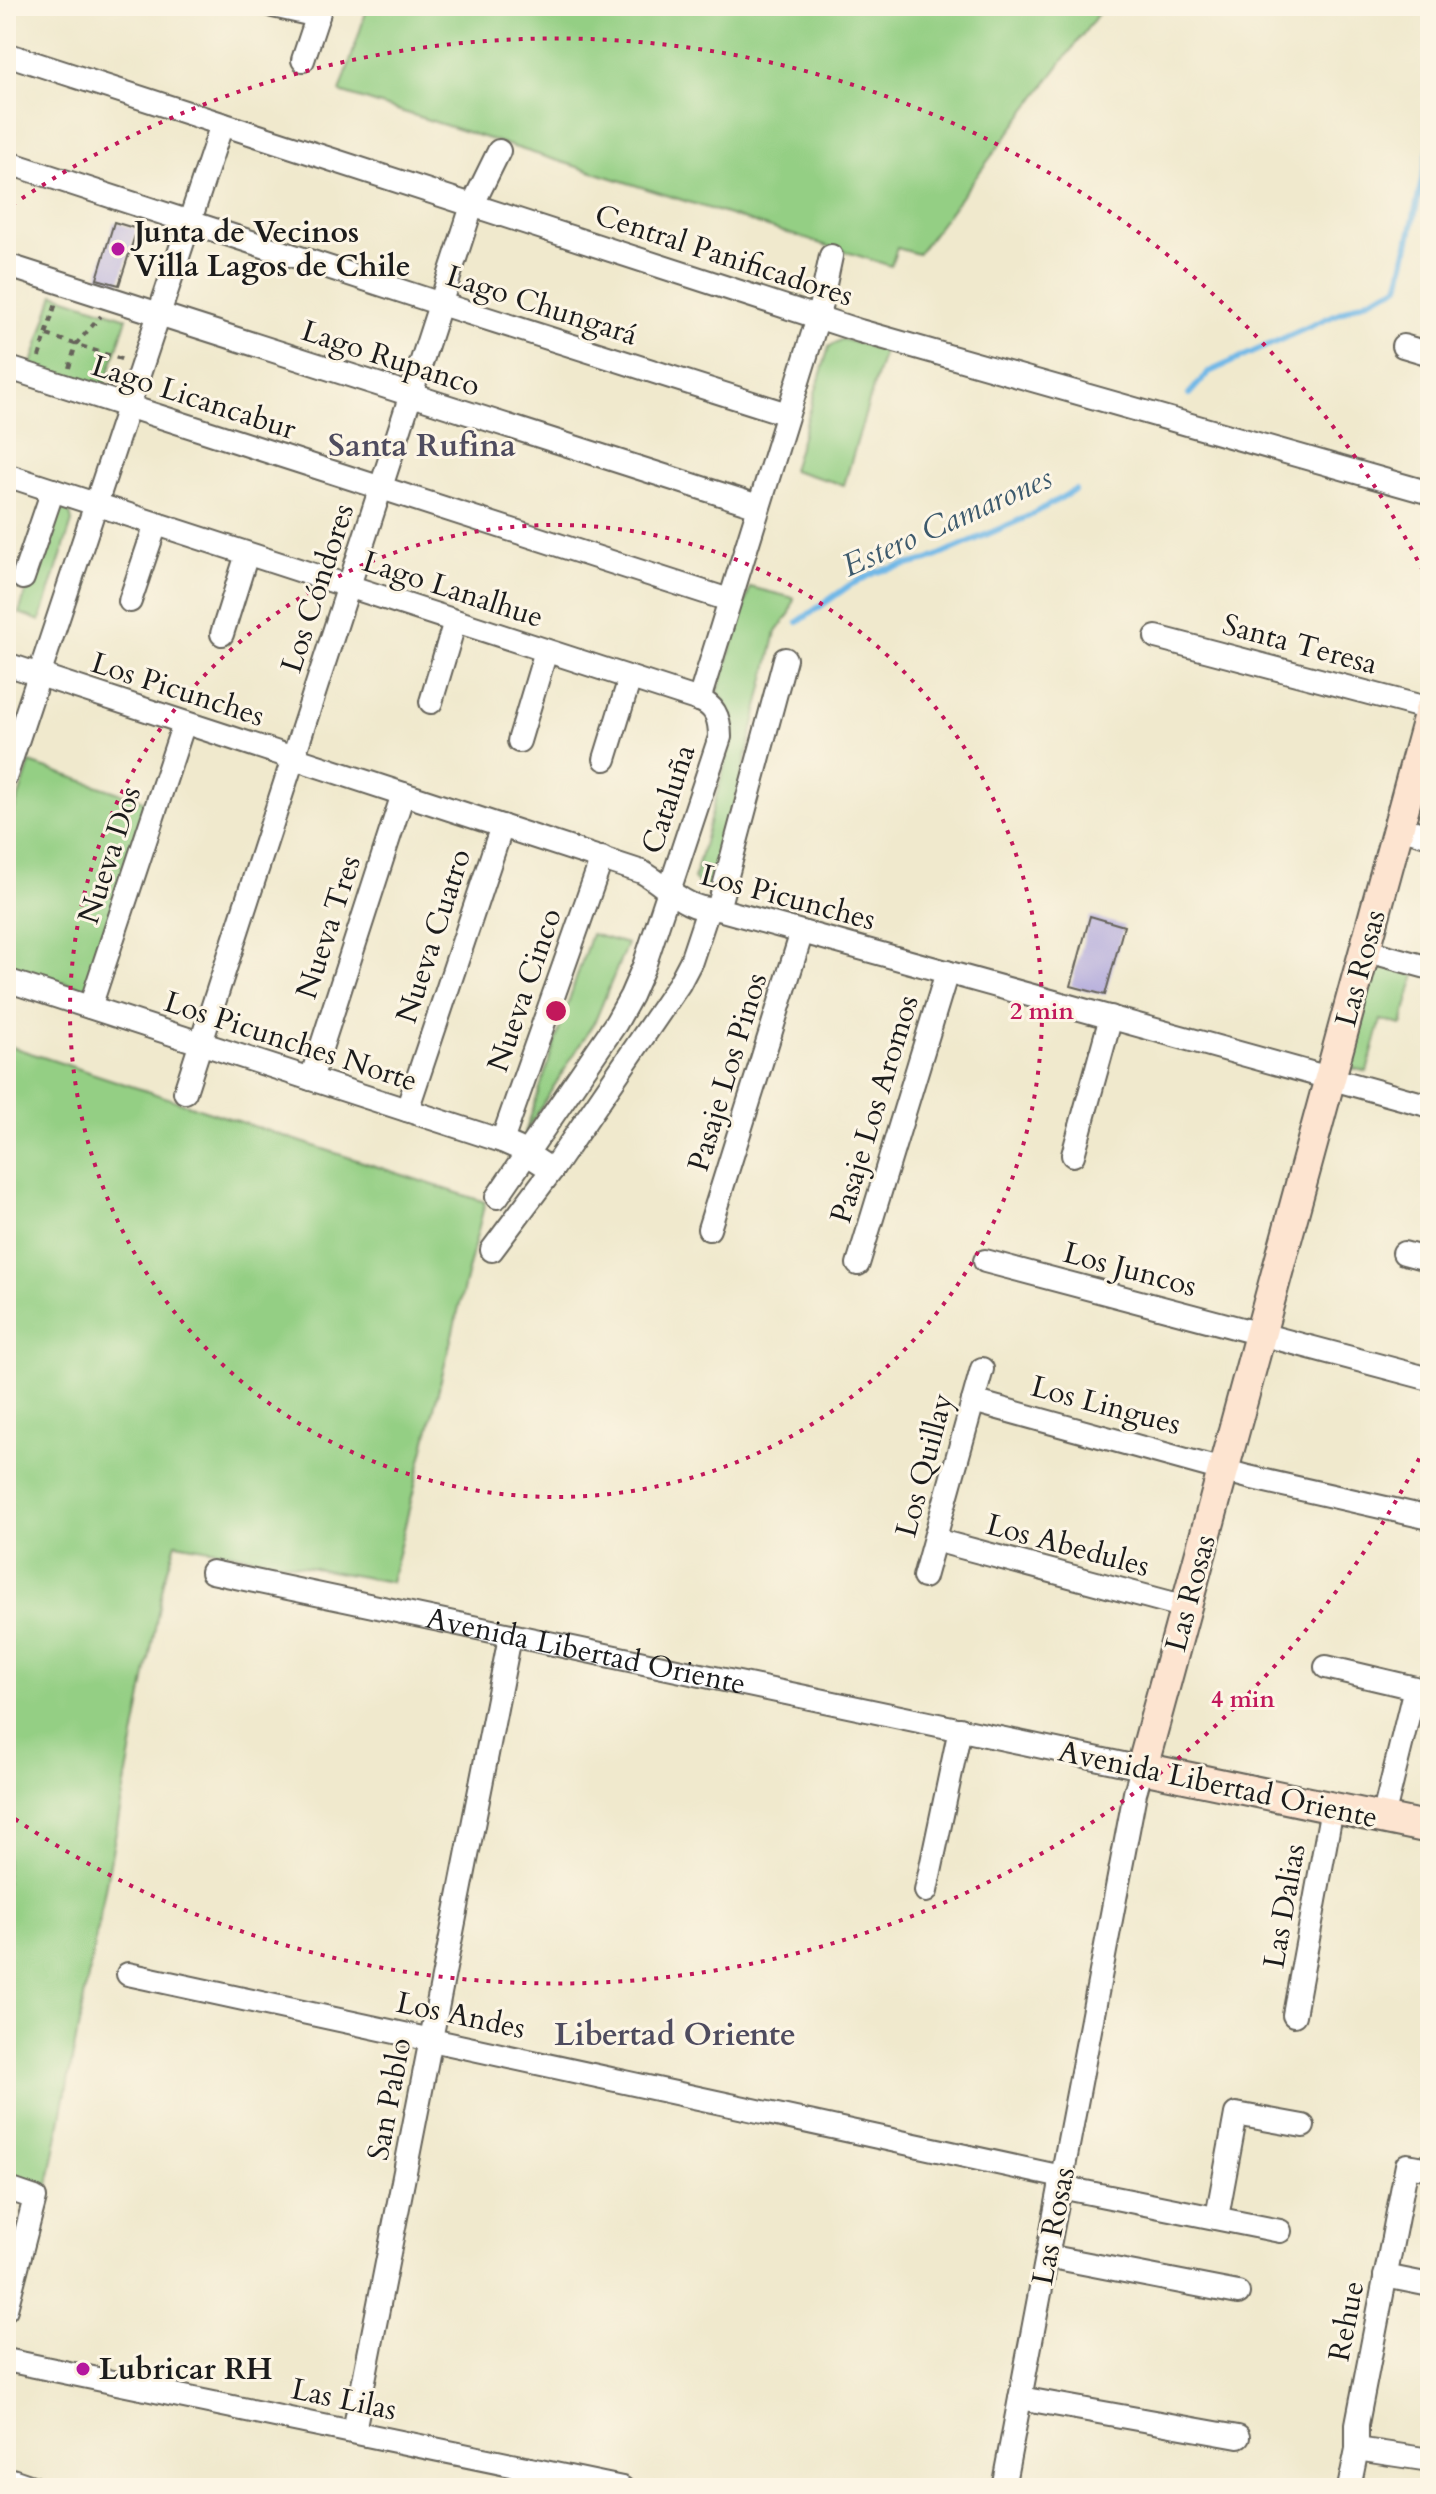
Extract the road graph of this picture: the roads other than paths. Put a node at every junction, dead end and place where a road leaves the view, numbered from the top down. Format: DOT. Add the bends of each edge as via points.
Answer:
graph roads {
  1 [pos="273,6"];
  2 [pos="319,11"];
  3 [pos="6,54"];
  4 [pos="303,60"];
  5 [pos="222,124"];
  6 [pos="499,151"];
  7 [pos="6,162"];
  8 [pos="472,206"];
  9 [pos="190,222"];
  10 [pos="831,256"];
  11 [pos="6,265"];
  12 [pos="441,304"];
  13 [pos="159,314"];
  14 [pos="818,317"];
  15 [pos="1403,346"];
  16 [pos="1430,354"];
  17 [pos="15,370"];
  18 [pos="411,397"];
  19 [pos="128,407"];
  20 [pos="787,414"];
  21 [pos="6,475"];
  22 [pos="53,490"];
  23 [pos="381,490"];
  24 [pos="1430,493"];
  25 [pos="96,505"];
  26 [pos="758,506"];
  27 [pos="156,524"];
  28 [pos="247,554"];
  29 [pos="23,578"];
  30 [pos="349,587"];
  31 [pos="729,600"];
  32 [pos="130,601"];
  33 [pos="455,621"];
  34 [pos="222,634"];
  35 [pos="1156,637"];
  36 [pos="546,651"];
  37 [pos="785,659"];
  38 [pos="6,664"];
  39 [pos="39,675"];
  40 [pos="630,678"];
  41 [pos="699,700"];
  42 [pos="431,702"];
  43 [pos="1430,710"];
  44 [pos="184,723"];
  45 [pos="519,741"];
  46 [pos="293,758"];
  47 [pos="605,759"];
  48 [pos="6,775"];
  49 [pos="403,794"];
  50 [pos="502,826"];
  51 [pos="1398,827"];
  52 [pos="1430,836"];
  53 [pos="602,858"];
  54 [pos="670,890"];
  55 [pos="713,910"];
  56 [pos="802,932"];
  57 [pos="1364,950"];
  58 [pos="1430,968"];
  59 [pos="947,972"];
  60 [pos="6,980"];
  61 [pos="90,1007"];
  62 [pos="1111,1017"];
  63 [pos="201,1043"];
  64 [pos="1330,1077"];
  65 [pos="311,1079"];
  66 [pos="185,1092"];
  67 [pos="1430,1106"];
  68 [pos="407,1110"];
  69 [pos="502,1141"];
  70 [pos="528,1154"];
  71 [pos="1073,1155"];
  72 [pos="552,1170"];
  73 [pos="497,1197"];
  74 [pos="709,1229"];
  75 [pos="492,1250"];
  76 [pos="1404,1253"];
  77 [pos="1430,1260"];
  78 [pos="985,1261"];
  79 [pos="858,1264"];
  80 [pos="1260,1334"];
  81 [pos="982,1369"];
  82 [pos="1430,1379"];
  83 [pos="973,1401"];
  84 [pos="1223,1469"];
  85 [pos="1430,1518"];
  86 [pos="935,1540"];
  87 [pos="212,1572"];
  88 [pos="924,1577"];
  89 [pos="1186,1607"];
  90 [pos="510,1637"];
  91 [pos="1326,1667"];
  92 [pos="960,1729"];
  93 [pos="1142,1768"];
  94 [pos="1332,1808"];
  95 [pos="1383,1818"];
  96 [pos="1430,1828"];
  97 [pos="926,1891"];
  98 [pos="128,1974"];
  99 [pos="1294,2015"];
  100 [pos="431,2039"];
  101 [pos="1303,2126"];
  102 [pos="1430,2169"];
  103 [pos="1061,2182"];
  104 [pos="6,2188"];
  105 [pos="1217,2217"];
  106 [pos="1280,2231"];
  107 [pos="1047,2256"];
  108 [pos="1385,2276"];
  109 [pos="1430,2285"];
  110 [pos="1238,2293"];
  111 [pos="6,2309"];
  112 [pos="6,2360"];
  113 [pos="1020,2398"];
  114 [pos="354,2431"];
  115 [pos="1238,2437"];
  116 [pos="1357,2449"];
  117 [pos="1430,2460"];
  118 [pos="6,2478"];
  119 [pos="35,2488"];
  120 [pos="622,2488"];
  121 [pos="1003,2488"];
  122 [pos="1349,2488"];
  1 -- 2 [label="street"];
  2 -- 4 [label="street"];
  3 -- 5 [label="street, Central Panificadores"];
  5 -- 8 [label="street, Central Panificadores"];
  5 -- 9 [label="street"];
  6 -- 8 [label="street, Los Cóndores"];
  7 -- 9 [label="street, Lago Chungará"];
  8 -- 12 [label="street, Los Cóndores"];
  8 -- 14 [label="street, Central Panificadores"];
  9 -- 12 [label="street, Lago Chungará"];
  9 -- 13 [label="street"];
  10 -- 14 [label="street"];
  11 -- 13 [label="street, Lago Rupanco"];
  12 -- 18 [label="street, Los Cóndores"];
  12 -- 20 [label="street, Lago Chungará"];
  13 -- 18 [label="street, Lago Rupanco"];
  13 -- 19 [label="street"];
  14 -- 20 [label="street"];
  14 -- 24 [label="street, Central Panificadores"];
  15 -- 16 [label="street"];
  17 -- 19 [label="street, Lago Licancabur"];
  18 -- 23 [label="street, Los Cóndores"];
  18 -- 26 [label="street, Lago Rupanco"];
  19 -- 23 [label="street, Lago Licancabur"];
  19 -- 25 [label="street"];
  20 -- 26 [label="street"];
  21 -- 22 [label="street, Lago Lanalhue"];
  22 -- 25 [label="street, Lago Lanalhue"];
  22 -- 29 [label="street"];
  23 -- 30 [label="street, Los Cóndores"];
  23 -- 31 [label="street, Lago Licancabur"];
  25 -- 27 [label="street, Lago Lanalhue"];
  25 -- 39 [label="street"];
  26 -- 31 [label="street"];
  27 -- 28 [label="street, Lago Lanalhue"];
  27 -- 32 [label="street"];
  28 -- 30 [label="street, Lago Lanalhue"];
  28 -- 34 [label="street"];
  30 -- 33 [label="street, Lago Lanalhue"];
  30 -- 46 [label="street, Los Cóndores"];
  31 -- 41 [label="street"];
  33 -- 36 [label="street, Lago Lanalhue"];
  33 -- 42 [label="street"];
  35 -- 43 [label="street, Santa Teresa"];
  36 -- 40 [label="street, Lago Lanalhue"];
  36 -- 45 [label="street"];
  37 -- 55 [label="street"];
  38 -- 39 [label="street, Los Picunches"];
  39 -- 44 [label="street, Los Picunches"];
  39 -- 48 [label="street"];
  40 -- 41 [label="street, Lago Lanalhue"];
  40 -- 47 [label="street"];
  41 -- 54 [label="street, Cataluña" via="714,711 720,737"];
  43 -- 51 [label="main road, Las Rosas"];
  44 -- 46 [label="street, Los Picunches"];
  44 -- 61 [label="street, Nueva Dos"];
  46 -- 49 [label="street, Los Picunches"];
  46 -- 63 [label="street, Los Cóndores"];
  49 -- 50 [label="street, Los Picunches"];
  49 -- 65 [label="street, Nueva Tres"];
  50 -- 53 [label="street, Los Picunches"];
  50 -- 68 [label="street, Nueva Cuatro"];
  51 -- 52 [label="street"];
  51 -- 57 [label="main road, Las Rosas"];
  53 -- 54 [label="street, Los Picunches" via="642,872"];
  53 -- 69 [label="street, Nueva Cinco"];
  54 -- 55 [label="street, Los Picunches" via="690,905"];
  54 -- 70 [label="street, Cataluña" via="631,996"];
  55 -- 56 [label="street, Los Picunches"];
  55 -- 72 [label="street" via="679,984"];
  56 -- 59 [label="street, Los Picunches"];
  56 -- 74 [label="street, Pasaje Los Pinos"];
  57 -- 58 [label="street"];
  57 -- 64 [label="main road, Las Rosas"];
  59 -- 62 [label="street, Los Picunches"];
  59 -- 79 [label="street, Pasaje Los Aromos"];
  60 -- 61 [label="street, Los Picunches Norte"];
  61 -- 63 [label="street, Los Picunches Norte"];
  62 -- 64 [label="street, Los Picunches"];
  62 -- 71 [label="street"];
  63 -- 65 [label="street, Los Picunches Norte"];
  63 -- 66 [label="street, Los Cóndores"];
  64 -- 67 [label="street, Los Picunches"];
  64 -- 80 [label="main road, Las Rosas"];
  65 -- 68 [label="street, Los Picunches Norte"];
  68 -- 69 [label="street, Los Picunches Norte"];
  69 -- 70 [label="street, Los Picunches Norte"];
  70 -- 72 [label="street, Los Picunches Norte"];
  70 -- 73 [label="street, Cataluña"];
  72 -- 75 [label="street"];
  76 -- 77 [label="street"];
  78 -- 80 [label="street, Los Juncos"];
  80 -- 82 [label="street, Los Juncos"];
  80 -- 84 [label="main road, Las Rosas"];
  81 -- 83 [label="street, Los Quillay"];
  83 -- 84 [label="street, Los Lingues"];
  83 -- 86 [label="street, Los Quillay"];
  84 -- 85 [label="street, Los Lingues"];
  84 -- 89 [label="main road, Las Rosas"];
  86 -- 88 [label="street, Los Quillay"];
  86 -- 89 [label="street, Los Abedules"];
  87 -- 90 [label="street, Avenida Libertad Oriente"];
  89 -- 93 [label="main road, Las Rosas"];
  90 -- 92 [label="street, Avenida Libertad Oriente"];
  90 -- 100 [label="street, San Pablo"];
  91 -- 95 [label="street" via="1415,1688"];
  92 -- 93 [label="street, Avenida Libertad Oriente"];
  92 -- 97 [label="street"];
  93 -- 94 [label="main road, Avenida Libertad Oriente"];
  93 -- 103 [label="street, Las Rosas"];
  94 -- 95 [label="main road, Avenida Libertad Oriente"];
  94 -- 99 [label="street, Las Dalias"];
  95 -- 96 [label="main road, Avenida Libertad Oriente"];
  98 -- 100 [label="street, Los Andes"];
  100 -- 103 [label="street, Los Andes"];
  100 -- 114 [label="street, San Pablo"];
  101 -- 105 [label="street" via="1236,2114"];
  102 -- 108 [label="street, Rehue" via="1407,2165"];
  103 -- 105 [label="street, Los Andes"];
  103 -- 107 [label="street, Las Rosas"];
  104 -- 111 [label="street" via="35,2198"];
  105 -- 106 [label="street, Los Andes"];
  107 -- 110 [label="street"];
  107 -- 113 [label="street, Las Rosas"];
  108 -- 109 [label="street"];
  108 -- 116 [label="street, Rehue"];
  112 -- 114 [label="street, Las Lilas"];
  113 -- 115 [label="street"];
  113 -- 121 [label="street, Las Rosas"];
  114 -- 120 [label="street, Las Lilas"];
  116 -- 117 [label="street"];
  116 -- 122 [label="street, Rehue"];
  118 -- 119 [label="street"];
}
